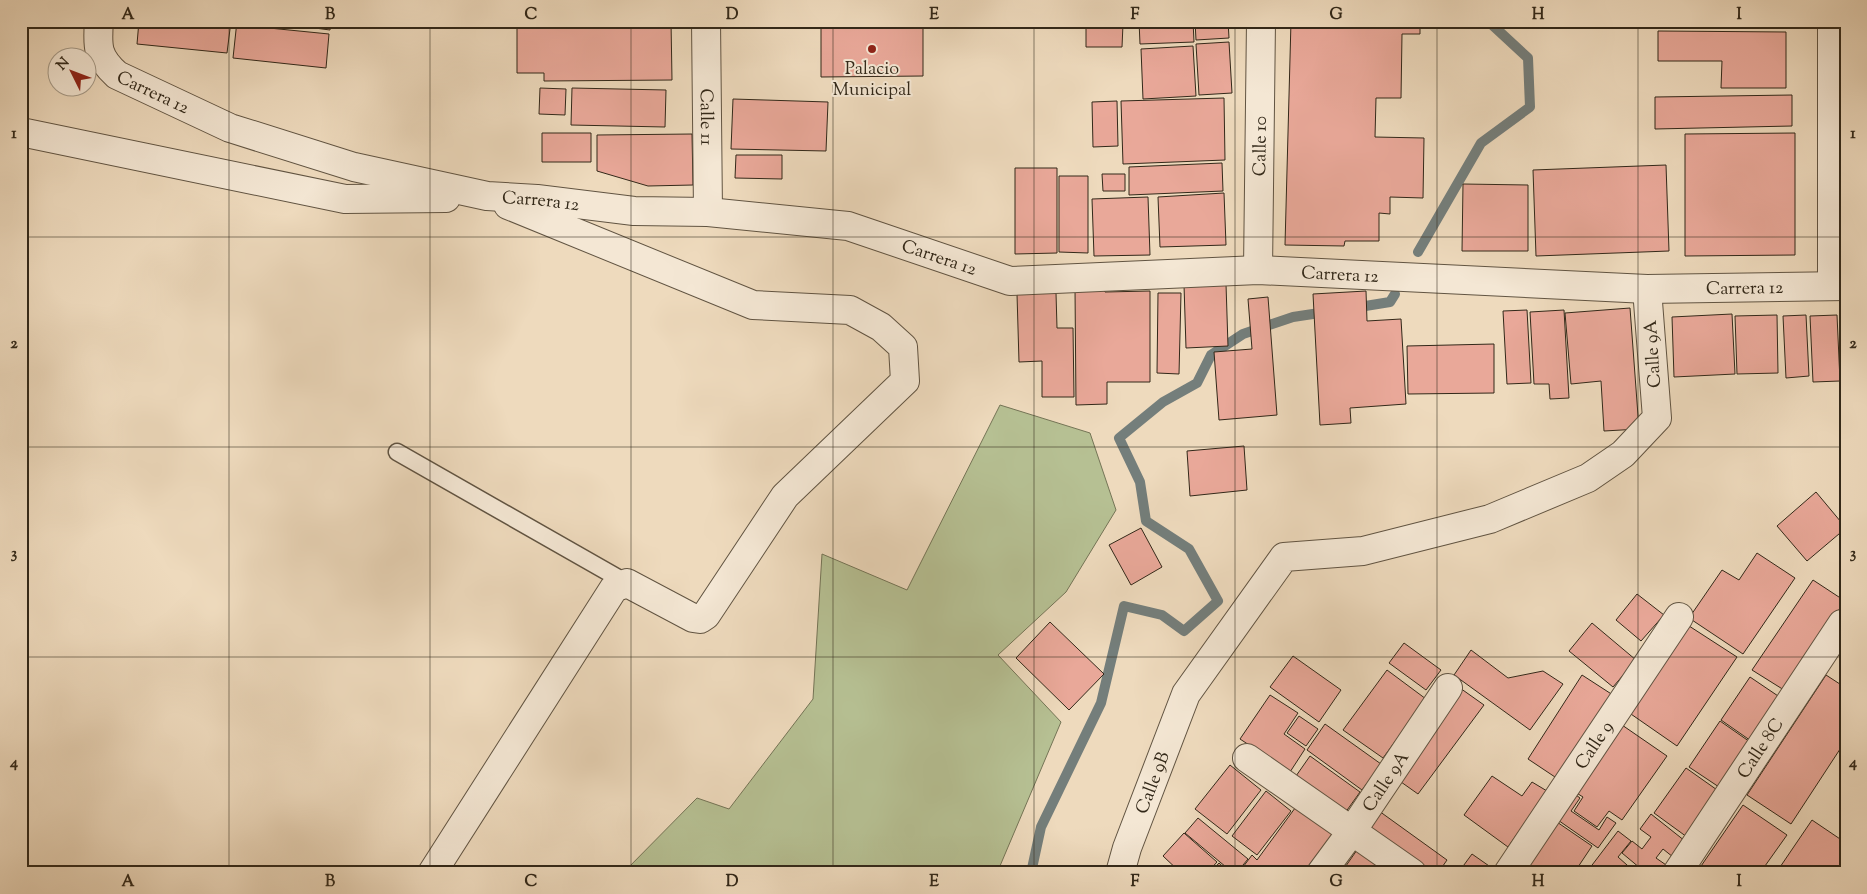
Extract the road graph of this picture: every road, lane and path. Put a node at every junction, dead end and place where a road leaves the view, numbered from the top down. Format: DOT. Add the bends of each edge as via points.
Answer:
graph roads {
  1 [pos="99,21"];
  2 [pos="706,21"];
  3 [pos="1261,21"];
  4 [pos="1832,21"];
  5 [pos="21,132"];
  6 [pos="487,196"];
  7 [pos="708,212"];
  8 [pos="1258,270"];
  9 [pos="1839,286"];
  10 [pos="1648,289"];
  11 [pos="1657,418"];
  12 [pos="398,452"];
  13 [pos="627,583"];
  14 [pos="1679,617"];
  15 [pos="1842,624"];
  16 [pos="1448,688"];
  17 [pos="1247,758"];
  18 [pos="1352,831"];
  19 [pos="432,873"];
  20 [pos="1120,873"];
  21 [pos="1321,873"];
  22 [pos="1412,873"];
  23 [pos="1508,873"];
  24 [pos="1677,873"];
  1 -- 6 [label="street, Carrera 12" via="97,42 104,63 117,75 230,128 354,167"];
  2 -- 7 [label="street, Calle 11"];
  3 -- 8 [label="street, Calle 10"];
  4 -- 9 [label="street"];
  5 -- 6 [label="street" via="345,199"];
  6 -- 7 [label="street, Carrera 12" via="634,211"];
  6 -- 13 [label="street" via="753,305 850,310 881,327 903,347 905,382 785,496 706,615 693,618"];
  7 -- 8 [label="street, Carrera 12" via="848,226 1010,281"];
  8 -- 10 [label="street, Carrera 12"];
  9 -- 10 [label="street, Carrera 12"];
  10 -- 11 [label="street, Calle 9A"];
  11 -- 20 [label="street, Calle 9B" via="1623,454 1588,478 1490,519 1362,552 1284,557 1186,694"];
  12 -- 13 [label="lane"];
  13 -- 19 [label="street" via="614,588"];
  14 -- 23 [label="street, Calle 9"];
  15 -- 24 [label="street, Calle 8C"];
  16 -- 18 [label="street, Calle 9A"];
  17 -- 18 [label="street"];
  18 -- 21 [label="street, Calle 9A"];
  18 -- 22 [label="street"];
}
